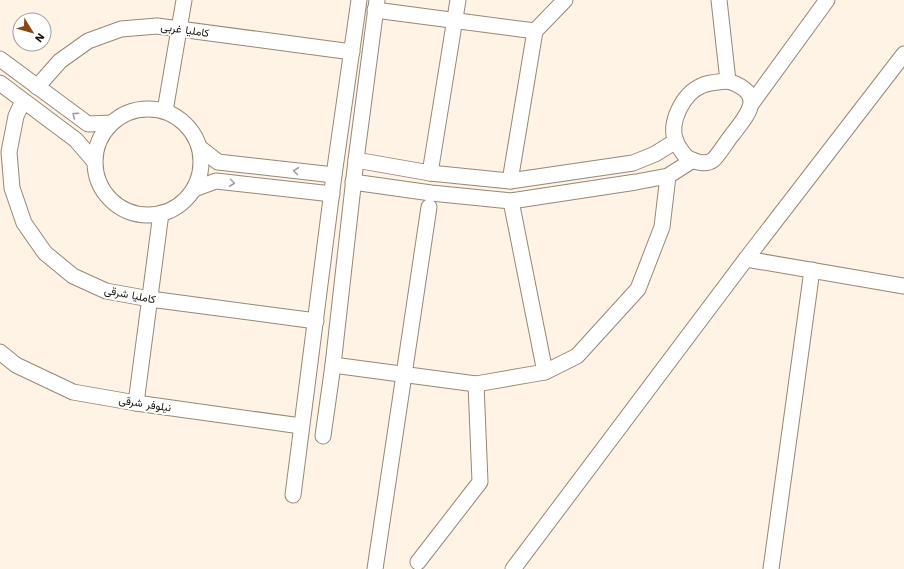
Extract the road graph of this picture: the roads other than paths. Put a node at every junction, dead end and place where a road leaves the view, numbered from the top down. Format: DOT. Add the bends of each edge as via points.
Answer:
graph roads {
  1 [pos="184,0"];
  2 [pos="359,0"];
  3 [pos="458,0"];
  4 [pos="565,0"];
  5 [pos="719,0"];
  6 [pos="827,0"];
  7 [pos="376,5"];
  8 [pos="455,20"];
  9 [pos="179,29"];
  10 [pos="535,31"];
  11 [pos="352,52"];
  12 [pos="904,54"];
  13 [pos="0,59"];
  14 [pos="728,81"];
  15 [pos="0,83"];
  16 [pos="37,87"];
  17 [pos="23,100"];
  18 [pos="752,103"];
  19 [pos="166,111"];
  20 [pos="111,123"];
  21 [pos="676,142"];
  22 [pos="200,148"];
  23 [pos="356,160"];
  24 [pos="693,160"];
  25 [pos="94,161"];
  26 [pos="430,173"];
  27 [pos="334,175"];
  28 [pos="668,176"];
  29 [pos="510,181"];
  30 [pos="353,182"];
  31 [pos="194,189"];
  32 [pos="332,194"];
  33 [pos="511,201"];
  34 [pos="429,207"];
  35 [pos="162,214"];
  36 [pos="746,259"];
  37 [pos="812,270"];
  38 [pos="904,286"];
  39 [pos="150,299"];
  40 [pos="316,321"];
  41 [pos="0,352"];
  42 [pos="333,365"];
  43 [pos="546,372"];
  44 [pos="404,374"];
  45 [pos="476,384"];
  46 [pos="136,403"];
  47 [pos="301,426"];
  48 [pos="323,436"];
  49 [pos="292,496"];
  50 [pos="418,562"];
  51 [pos="375,569"];
  52 [pos="513,569"];
  53 [pos="771,569"];
  1 -- 9 [label="street"];
  2 -- 11 [label="street"];
  3 -- 8 [label="street"];
  4 -- 10 [label="street"];
  5 -- 14 [label="street"];
  6 -- 18 [label="street"];
  7 -- 8 [label="street"];
  7 -- 23 [label="street"];
  8 -- 10 [label="street"];
  8 -- 26 [label="street"];
  9 -- 11 [label="street, کاملیا غربی"];
  9 -- 16 [label="street, کاملیا غربی" via="157,26 121,29 88,41 60,61"];
  9 -- 19 [label="street"];
  10 -- 29 [label="street"];
  11 -- 27 [label="street"];
  12 -- 36 [label="street"];
  13 -- 16 [label="street"];
  14 -- 18 [label="street" via="745,89"];
  14 -- 21 [label="street" via="702,86 690,93 677,115 674,126"];
  15 -- 17 [label="street"];
  20 -- 16 [label="street, one-way" via="88,124"];
  17 -- 25 [label="street" via="76,140"];
  17 -- 39 [label="street, کاملیا شرقی" via="16,116 9,152 12,188 24,223 45,253 73,276 106,292"];
  18 -- 24 [label="street" via="748,114 713,160 703,163"];
  19 -- 20 [label="street" via="149,108 135,110"];
  19 -- 22 [label="street" via="186,124 195,135"];
  20 -- 25 [label="street" via="96,147"];
  21 -- 24 [label="street" via="684,155"];
  21 -- 29 [label="street" via="656,154 633,163"];
  27 -- 22 [label="street, one-way" via="218,162"];
  22 -- 31 [label="street" via="200,176"];
  23 -- 26 [label="street"];
  23 -- 30 [label="street"];
  24 -- 28 [label="street"];
  25 -- 35 [label="street" via="101,188 121,208 134,214"];
  26 -- 29 [label="street"];
  27 -- 32 [label="street"];
  28 -- 33 [label="street"];
  28 -- 43 [label="street" via="662,227 638,289 577,356"];
  30 -- 33 [label="street"];
  30 -- 42 [label="street"];
  31 -- 32 [label="street, one-way" via="216,181"];
  31 -- 35 [label="street" via="186,200"];
  32 -- 40 [label="street"];
  33 -- 43 [label="street"];
  34 -- 44 [label="street"];
  35 -- 39 [label="street"];
  36 -- 37 [label="street"];
  36 -- 52 [label="street"];
  37 -- 38 [label="street"];
  37 -- 53 [label="street"];
  39 -- 40 [label="street, کاملیا شرقی"];
  39 -- 46 [label="street"];
  40 -- 47 [label="street"];
  41 -- 46 [label="street, نیلوفر شرقی" via="16,365 73,392"];
  42 -- 44 [label="street"];
  42 -- 48 [label="street"];
  43 -- 45 [label="street"];
  44 -- 45 [label="street"];
  44 -- 51 [label="street"];
  45 -- 50 [label="street" via="480,482"];
  46 -- 47 [label="street, نیلوفر شرقی"];
  47 -- 49 [label="street"];
}
